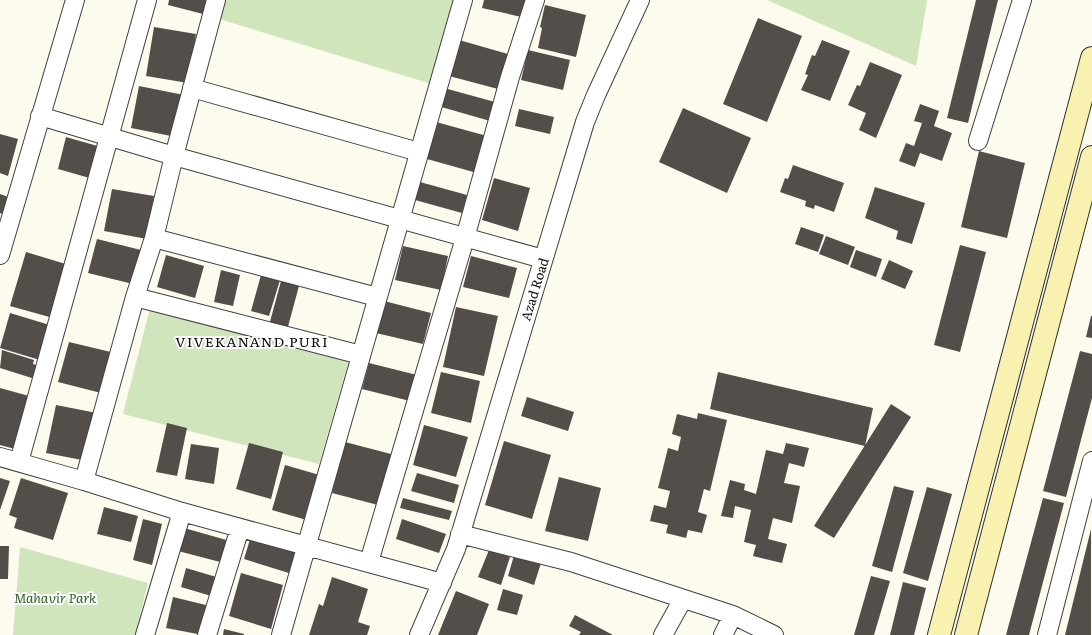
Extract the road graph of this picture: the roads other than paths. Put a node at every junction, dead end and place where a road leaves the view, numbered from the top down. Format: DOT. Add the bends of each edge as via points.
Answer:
graph roads {
  1 [pos="75,0"];
  2 [pos="147,0"];
  3 [pos="216,0"];
  4 [pos="463,0"];
  5 [pos="535,0"];
  6 [pos="640,0"];
  7 [pos="1022,0"];
  8 [pos="1092,58"];
  9 [pos="192,88"];
  10 [pos="40,116"];
  11 [pos="109,137"];
  12 [pos="978,141"];
  13 [pos="419,152"];
  14 [pos="174,156"];
  15 [pos="1092,157"];
  16 [pos="401,220"];
  17 [pos="154,238"];
  18 [pos="465,238"];
  19 [pos="0,255"];
  20 [pos="543,259"];
  21 [pos="136,297"];
  22 [pos="378,297"];
  23 [pos="361,355"];
  24 [pos="0,457"];
  25 [pos="1092,461"];
  26 [pos="19,462"];
  27 [pos="84,481"];
  28 [pos="1086,511"];
  29 [pos="182,512"];
  30 [pos="240,528"];
  31 [pos="460,534"];
  32 [pos="307,547"];
  33 [pos="369,562"];
  34 [pos="442,583"];
  35 [pos="683,599"];
  36 [pos="733,615"];
  37 [pos="145,635"];
  38 [pos="207,635"];
  39 [pos="281,635"];
  40 [pos="419,635"];
  41 [pos="663,635"];
  42 [pos="723,635"];
  43 [pos="774,635"];
  44 [pos="938,635"];
  45 [pos="966,635"];
  46 [pos="1047,635"];
  1 -- 10 [label="street"];
  2 -- 11 [label="street"];
  3 -- 9 [label="street"];
  4 -- 13 [label="street"];
  5 -- 18 [label="street" via="510,77"];
  6 -- 20 [label="street, Azad Road" via="585,122"];
  7 -- 12 [label="street"];
  8 -- 44 [label="street"];
  9 -- 13 [label="street"];
  9 -- 14 [label="street"];
  10 -- 11 [label="street"];
  10 -- 19 [label="street"];
  11 -- 14 [label="street"];
  11 -- 26 [label="street"];
  13 -- 16 [label="street"];
  14 -- 16 [label="street"];
  14 -- 17 [label="street"];
  15 -- 45 [label="street"];
  16 -- 18 [label="street"];
  16 -- 22 [label="street"];
  17 -- 21 [label="street"];
  17 -- 22 [label="street"];
  18 -- 20 [label="street"];
  18 -- 33 [label="street"];
  20 -- 31 [label="street, Azad Road"];
  21 -- 23 [label="street"];
  21 -- 27 [label="street"];
  22 -- 23 [label="street"];
  23 -- 32 [label="street"];
  24 -- 26 [label="street"];
  25 -- 28 [label="street"];
  26 -- 27 [label="street"];
  27 -- 29 [label="street"];
  28 -- 46 [label="street"];
  29 -- 30 [label="street"];
  29 -- 37 [label="street"];
  30 -- 32 [label="street"];
  30 -- 38 [label="street"];
  31 -- 34 [label="street, Azad Road"];
  31 -- 35 [label="street" via="571,562"];
  32 -- 33 [label="street"];
  32 -- 39 [label="street"];
  33 -- 34 [label="street"];
  34 -- 40 [label="street, Azad Road"];
  35 -- 36 [label="street"];
  35 -- 41 [label="street"];
  36 -- 42 [label="street"];
  36 -- 43 [label="street"];
}
